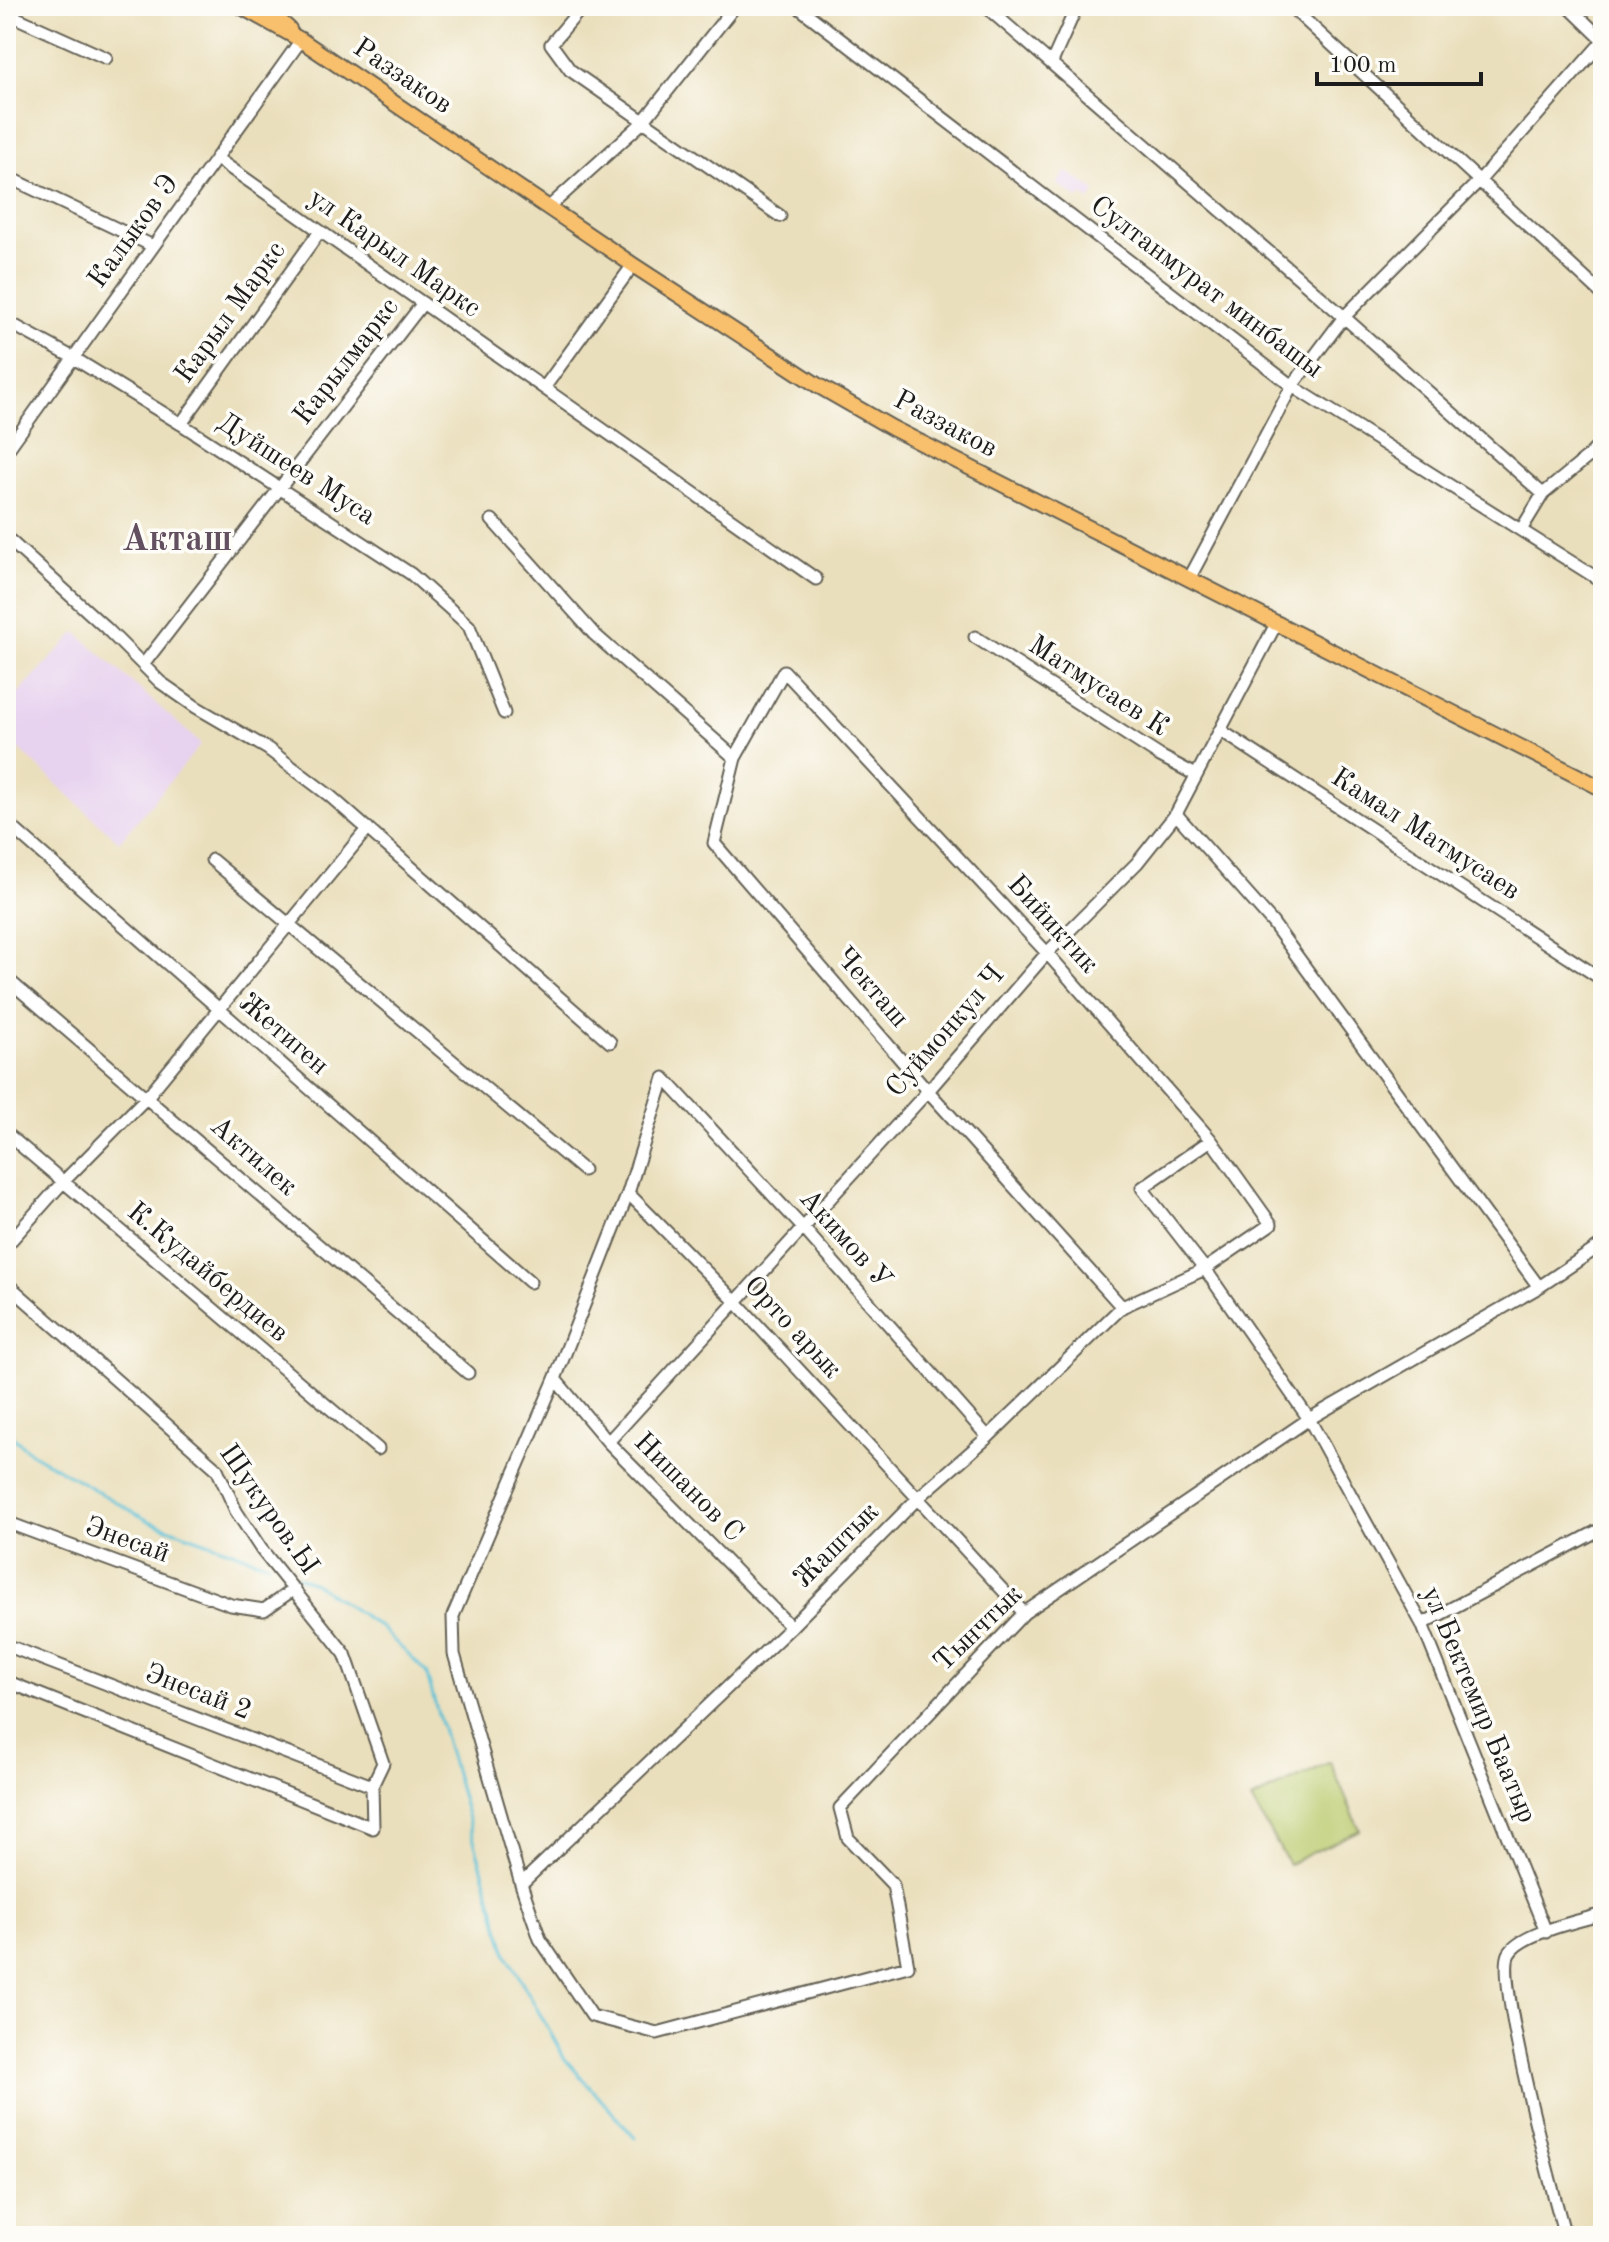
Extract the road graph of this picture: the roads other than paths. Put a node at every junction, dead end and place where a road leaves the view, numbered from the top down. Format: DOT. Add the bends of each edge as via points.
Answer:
graph roads {
  1 [pos="240,6"];
  2 [pos="263,6"];
  3 [pos="583,6"];
  4 [pos="735,6"];
  5 [pos="797,6"];
  6 [pos="985,6"];
  7 [pos="1077,6"];
  8 [pos="1290,6"];
  9 [pos="1568,6"];
  10 [pos="6,13"];
  11 [pos="301,40"];
  12 [pos="1603,40"];
  13 [pos="106,58"];
  14 [pos="1052,62"];
  15 [pos="642,123"];
  16 [pos="216,158"];
  17 [pos="6,176"];
  18 [pos="1480,180"];
  19 [pos="548,208"];
  20 [pos="780,216"];
  21 [pos="320,231"];
  22 [pos="153,246"];
  23 [pos="633,265"];
  24 [pos="1603,295"];
  25 [pos="423,303"];
  26 [pos="1344,317"];
  27 [pos="6,321"];
  28 [pos="72,357"];
  29 [pos="1292,386"];
  30 [pos="544,388"];
  31 [pos="181,424"];
  32 [pos="1603,441"];
  33 [pos="6,452"];
  34 [pos="280,488"];
  35 [pos="1543,494"];
  36 [pos="492,520"];
  37 [pos="1521,530"];
  38 [pos="6,537"];
  39 [pos="816,579"];
  40 [pos="1189,579"];
  41 [pos="1603,582"];
  42 [pos="1276,624"];
  43 [pos="975,637"];
  44 [pos="143,665"];
  45 [pos="504,713"];
  46 [pos="1220,730"];
  47 [pos="735,758"];
  48 [pos="1196,775"];
  49 [pos="1603,789"];
  50 [pos="1176,814"];
  51 [pos="6,822"];
  52 [pos="368,828"];
  53 [pos="212,860"];
  54 [pos="290,925"];
  55 [pos="1047,953"];
  56 [pos="6,978"];
  57 [pos="1603,980"];
  58 [pos="219,1011"];
  59 [pos="610,1042"];
  60 [pos="928,1091"];
  61 [pos="147,1097"];
  62 [pos="6,1133"];
  63 [pos="1211,1140"];
  64 [pos="583,1170"];
  65 [pos="63,1182"];
  66 [pos="628,1193"];
  67 [pos="1271,1224"];
  68 [pos="804,1229"];
  69 [pos="1603,1244"];
  70 [pos="6,1246"];
  71 [pos="1205,1269"];
  72 [pos="530,1282"];
  73 [pos="6,1283"];
  74 [pos="1539,1287"];
  75 [pos="737,1303"];
  76 [pos="1122,1307"];
  77 [pos="468,1373"];
  78 [pos="555,1379"];
  79 [pos="1309,1419"];
  80 [pos="988,1437"];
  81 [pos="608,1442"];
  82 [pos="378,1449"];
  83 [pos="918,1498"];
  84 [pos="6,1522"];
  85 [pos="1603,1528"];
  86 [pos="294,1589"];
  87 [pos="1024,1613"];
  88 [pos="1422,1624"];
  89 [pos="791,1627"];
  90 [pos="6,1645"];
  91 [pos="6,1681"];
  92 [pos="372,1786"];
  93 [pos="521,1884"];
  94 [pos="1603,1914"];
  95 [pos="1546,1932"];
  96 [pos="1565,2236"];
  1 -- 11 [label="main road"];
  2 -- 11 [label="main road"];
  3 -- 15 [label="street" via="551,44 570,70"];
  4 -- 15 [label="street"];
  5 -- 29 [label="street, Султанмурат минбашы"];
  6 -- 14 [label="street"];
  7 -- 14 [label="street"];
  8 -- 18 [label="street"];
  9 -- 12 [label="street"];
  10 -- 13 [label="street"];
  11 -- 16 [label="street, Калыков Э"];
  11 -- 19 [label="main road, Раззаков"];
  12 -- 18 [label="street"];
  14 -- 26 [label="street"];
  15 -- 19 [label="street"];
  15 -- 20 [label="street"];
  16 -- 21 [label="street, ул Карыл Маркс"];
  16 -- 22 [label="street, Калыков Э"];
  17 -- 22 [label="street"];
  18 -- 24 [label="street"];
  18 -- 26 [label="street"];
  19 -- 23 [label="main road, Раззаков"];
  21 -- 25 [label="street, ул Карыл Маркс"];
  21 -- 31 [label="street, Карыл Маркс"];
  22 -- 28 [label="street, Калыков Э"];
  23 -- 30 [label="street"];
  23 -- 40 [label="main road, Раззаков" via="892,428"];
  25 -- 30 [label="street, ул Карыл Маркс"];
  25 -- 34 [label="street, Карылмаркс"];
  26 -- 29 [label="street"];
  26 -- 35 [label="street"];
  27 -- 28 [label="street, Дуйшеев Муса"];
  28 -- 31 [label="street, Дуйшеев Муса"];
  28 -- 33 [label="street, Калыков Э"];
  29 -- 37 [label="street, Султанмурат минбашы"];
  29 -- 40 [label="street"];
  30 -- 39 [label="street, ул Карыл Маркс"];
  31 -- 34 [label="street, Дуйшеев Муса"];
  32 -- 35 [label="street"];
  34 -- 44 [label="street, Карылмаркс"];
  34 -- 45 [label="street, Дуйшеев Муса" via="411,574 469,626"];
  35 -- 37 [label="street"];
  36 -- 47 [label="street" via="594,634"];
  37 -- 41 [label="street, Султанмурат минбашы"];
  38 -- 44 [label="street"];
  40 -- 42 [label="main road, Раззаков"];
  42 -- 46 [label="street, Суймонкул Ч"];
  42 -- 49 [label="main road, Раззаков"];
  43 -- 48 [label="street, Матмусаев К"];
  44 -- 52 [label="street" via="196,707 268,749"];
  46 -- 48 [label="street, Суймонкул Ч"];
  46 -- 57 [label="street, Камал Матмусаев"];
  47 -- 55 [label="street, Бийиктик" via="784,671"];
  47 -- 60 [label="street, Чекташ" via="714,843"];
  48 -- 50 [label="street, Суймонкул Ч"];
  50 -- 55 [label="street, Суймонкул Ч" via="1137,863"];
  50 -- 74 [label="street" via="1272,922"];
  51 -- 58 [label="street, Жетиген"];
  52 -- 54 [label="street"];
  52 -- 59 [label="street"];
  53 -- 54 [label="street"];
  54 -- 58 [label="street"];
  54 -- 64 [label="street"];
  55 -- 60 [label="street, Суймонкул Ч"];
  55 -- 63 [label="street, Бийиктик"];
  56 -- 61 [label="street, Актилек"];
  58 -- 61 [label="street"];
  58 -- 72 [label="street, Жетиген"];
  60 -- 68 [label="street, Суймонкул Ч"];
  60 -- 76 [label="street, Чекташ"];
  61 -- 65 [label="street"];
  61 -- 77 [label="street, Актилек"];
  62 -- 65 [label="street, К.Кудайбердиев"];
  63 -- 67 [label="street, Бийиктик"];
  63 -- 71 [label="street, ул Бектемир Баатыр" via="1142,1188"];
  65 -- 70 [label="street"];
  65 -- 82 [label="street, К.Кудайбердиев"];
  66 -- 68 [label="street, Акимов У" via="664,1078"];
  66 -- 75 [label="street, Орто арык"];
  66 -- 78 [label="street"];
  67 -- 71 [label="street, Жаштык"];
  68 -- 75 [label="street, Суймонкул Ч"];
  68 -- 80 [label="street, Акимов У"];
  69 -- 74 [label="street, Тынчтык"];
  71 -- 76 [label="street, Жаштык"];
  71 -- 79 [label="street, ул Бектемир Баатыр"];
  73 -- 86 [label="street, Шукуров.Ы" via="217,1469 236,1511"];
  74 -- 79 [label="street, Тынчтык"];
  75 -- 81 [label="street, Суймонкул Ч"];
  75 -- 83 [label="street, Орто арык"];
  76 -- 80 [label="street, Жаштык"];
  78 -- 81 [label="street, Нишанов С"];
  78 -- 93 [label="street" via="453,1616 454,1654"];
  79 -- 87 [label="street, Тынчтык"];
  79 -- 88 [label="street, ул Бектемир Баатыр"];
  80 -- 83 [label="street, Жаштык"];
  81 -- 89 [label="street, Нишанов С"];
  83 -- 87 [label="street, Орто арык"];
  83 -- 89 [label="street, Жаштык"];
  84 -- 86 [label="street, Энесай" via="231,1605 264,1610"];
  85 -- 88 [label="street"];
  86 -- 92 [label="street, Шукуров.Ы" via="345,1654 383,1763"];
  87 -- 93 [label="street, Тынчтык" via="840,1808 848,1838 893,1885 908,1966 657,2033 592,2016 540,1939"];
  88 -- 95 [label="street, ул Бектемир Баатыр"];
  89 -- 93 [label="street, Жаштык"];
  90 -- 92 [label="street, Энесай 2"];
  91 -- 92 [label="street, Шукуров.Ы" via="373,1828"];
  94 -- 95 [label="street"];
  95 -- 96 [label="street" via="1517,1944 1505,1970"];
}
